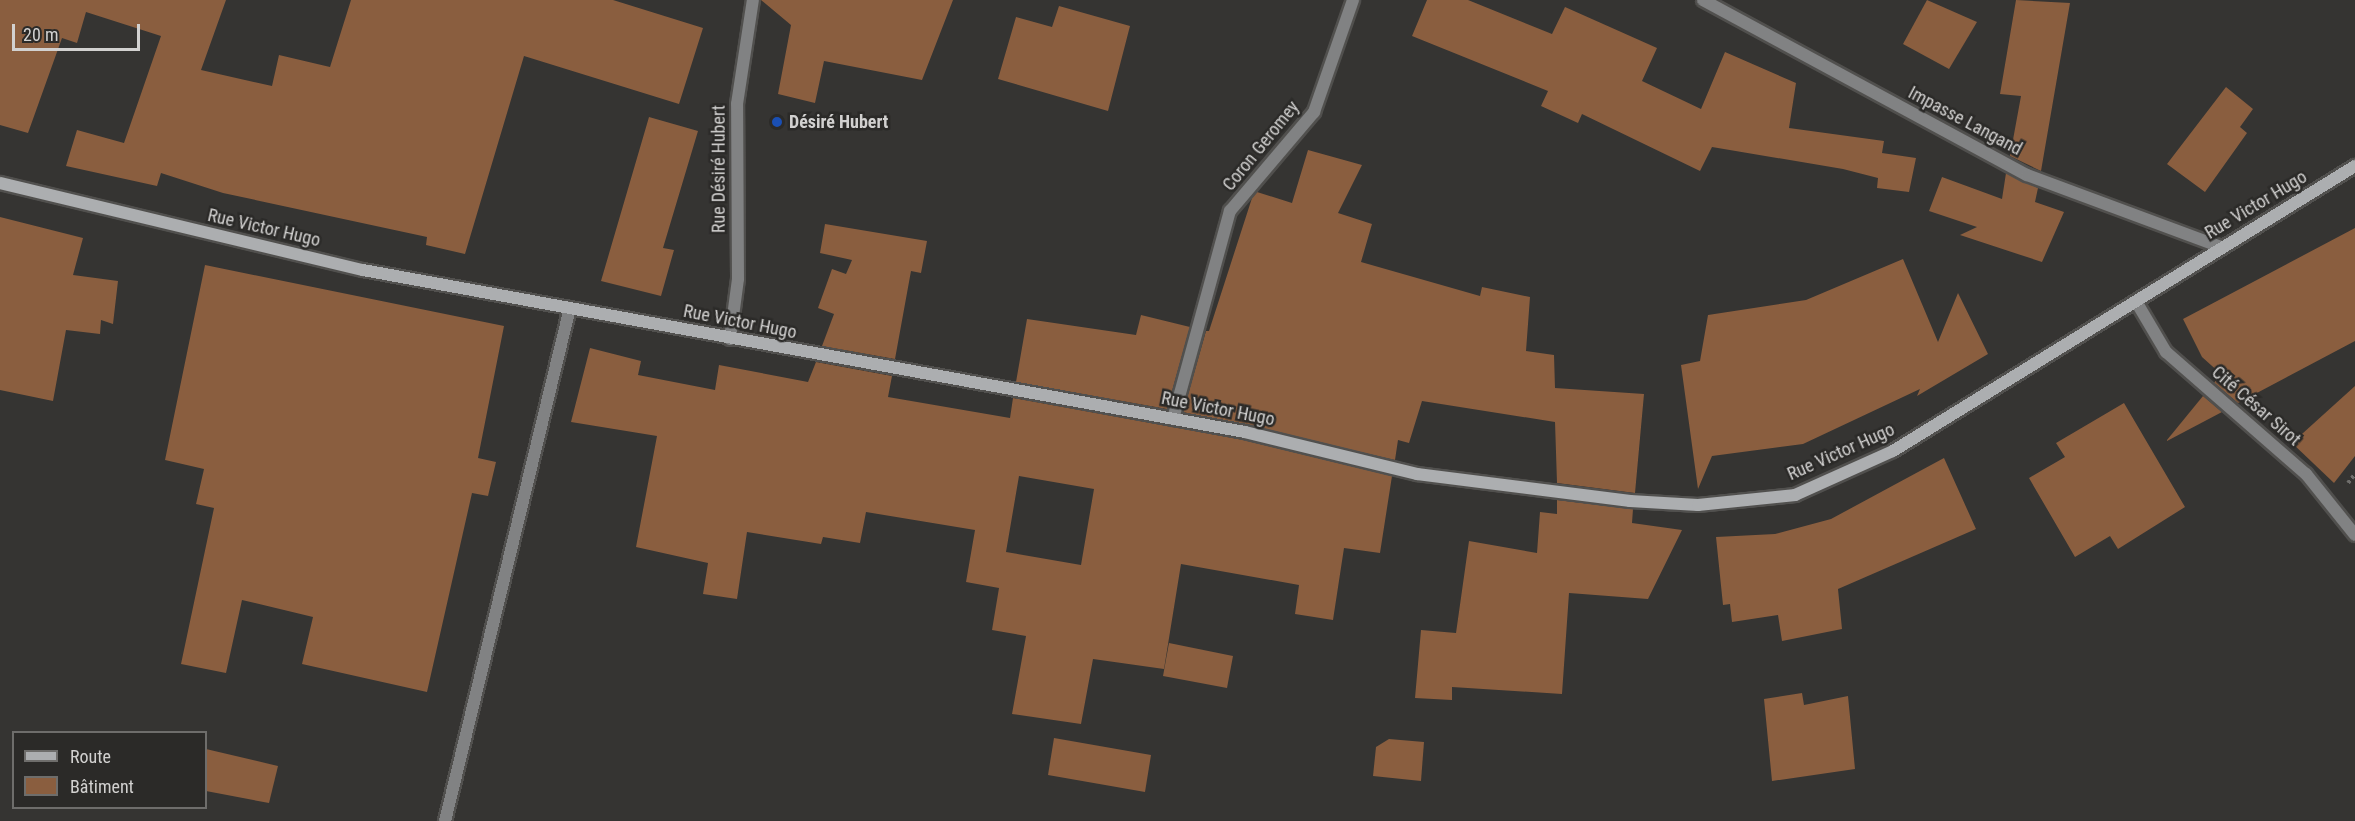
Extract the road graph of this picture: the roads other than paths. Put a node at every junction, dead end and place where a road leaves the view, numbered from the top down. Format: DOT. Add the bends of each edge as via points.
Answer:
graph roads {
  1 [pos="753,0"];
  2 [pos="1353,0"];
  3 [pos="1703,0"];
  4 [pos="2355,166"];
  5 [pos="0,183"];
  6 [pos="2221,247"];
  7 [pos="2137,303"];
  8 [pos="570,308"];
  9 [pos="730,339"];
  10 [pos="1173,419"];
  11 [pos="2355,535"];
  12 [pos="445,821"];
  1 -- 9 [label="street, Rue Désiré Hubert" via="737,104 738,279"];
  2 -- 10 [label="street, Coron Geromey" via="1314,112 1230,211"];
  3 -- 6 [label="street, Impasse Langand" via="2027,175"];
  4 -- 6 [label="street, Rue Victor Hugo"];
  5 -- 8 [label="street, Rue Victor Hugo" via="334,263"];
  6 -- 7 [label="street, Rue Victor Hugo"];
  7 -- 10 [label="street, Rue Victor Hugo" via="1893,451 1812,489 1746,503 1650,503 1440,479"];
  7 -- 11 [label="street, Cité César Sirot" via="2166,352 2306,474"];
  8 -- 9 [label="street, Rue Victor Hugo"];
  8 -- 12 [label="street"];
  9 -- 10 [label="street, Rue Victor Hugo"];
}
